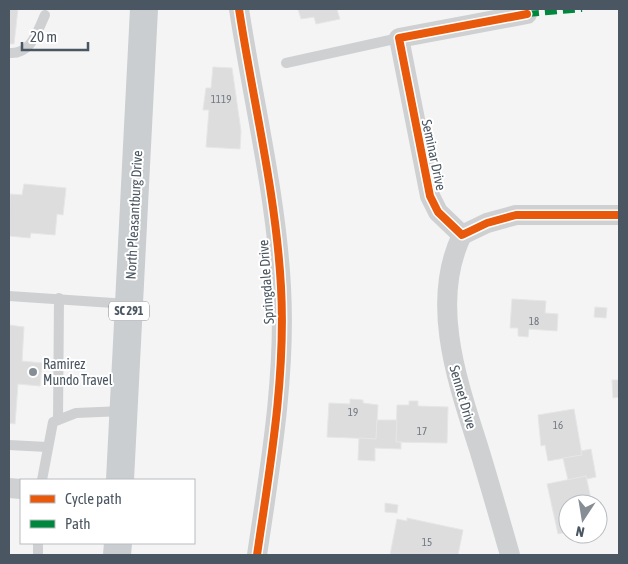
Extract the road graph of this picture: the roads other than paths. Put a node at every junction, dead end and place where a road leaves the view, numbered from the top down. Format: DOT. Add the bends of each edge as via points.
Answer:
graph roads {
  1 [pos="144,9"];
  2 [pos="239,9"];
  3 [pos="481,9"];
  4 [pos="527,14"];
  5 [pos="45,15"];
  6 [pos="467,26"];
  7 [pos="399,38"];
  8 [pos="9,53"];
  9 [pos="286,63"];
  10 [pos="619,215"];
  11 [pos="462,235"];
  12 [pos="9,296"];
  13 [pos="59,298"];
  14 [pos="129,304"];
  15 [pos="124,411"];
  16 [pos="58,420"];
  17 [pos="9,445"];
  18 [pos="47,447"];
  19 [pos="42,479"];
  20 [pos="120,479"];
  21 [pos="258,555"];
  22 [pos="510,555"];
  1 -- 14 [label="main road, North Pleasantburg Drive / SC 291"];
  2 -- 21 [label="street, Springdale Drive" via="270,193 281,286 282,348"];
  3 -- 6 [label="street"];
  4 -- 6 [label="street"];
  5 -- 8 [label="lane" via="31,44 17,54"];
  6 -- 7 [label="street"];
  7 -- 9 [label="lane"];
  7 -- 11 [label="street, Seminar Drive" via="430,196 438,212"];
  10 -- 11 [label="street" via="516,215 487,222"];
  11 -- 22 [label="street, Sennet Drive" via="451,277 449,336 467,412"];
  12 -- 13 [label="lane"];
  13 -- 14 [label="lane"];
  13 -- 16 [label="lane"];
  14 -- 15 [label="main road, North Pleasantburg Drive / SC 291"];
  15 -- 16 [label="lane" via="76,413"];
  15 -- 20 [label="main road, North Pleasantburg Drive / SC 291"];
  16 -- 18 [label="lane" via="53,422"];
  17 -- 18 [label="lane"];
  18 -- 19 [label="lane"];
}
